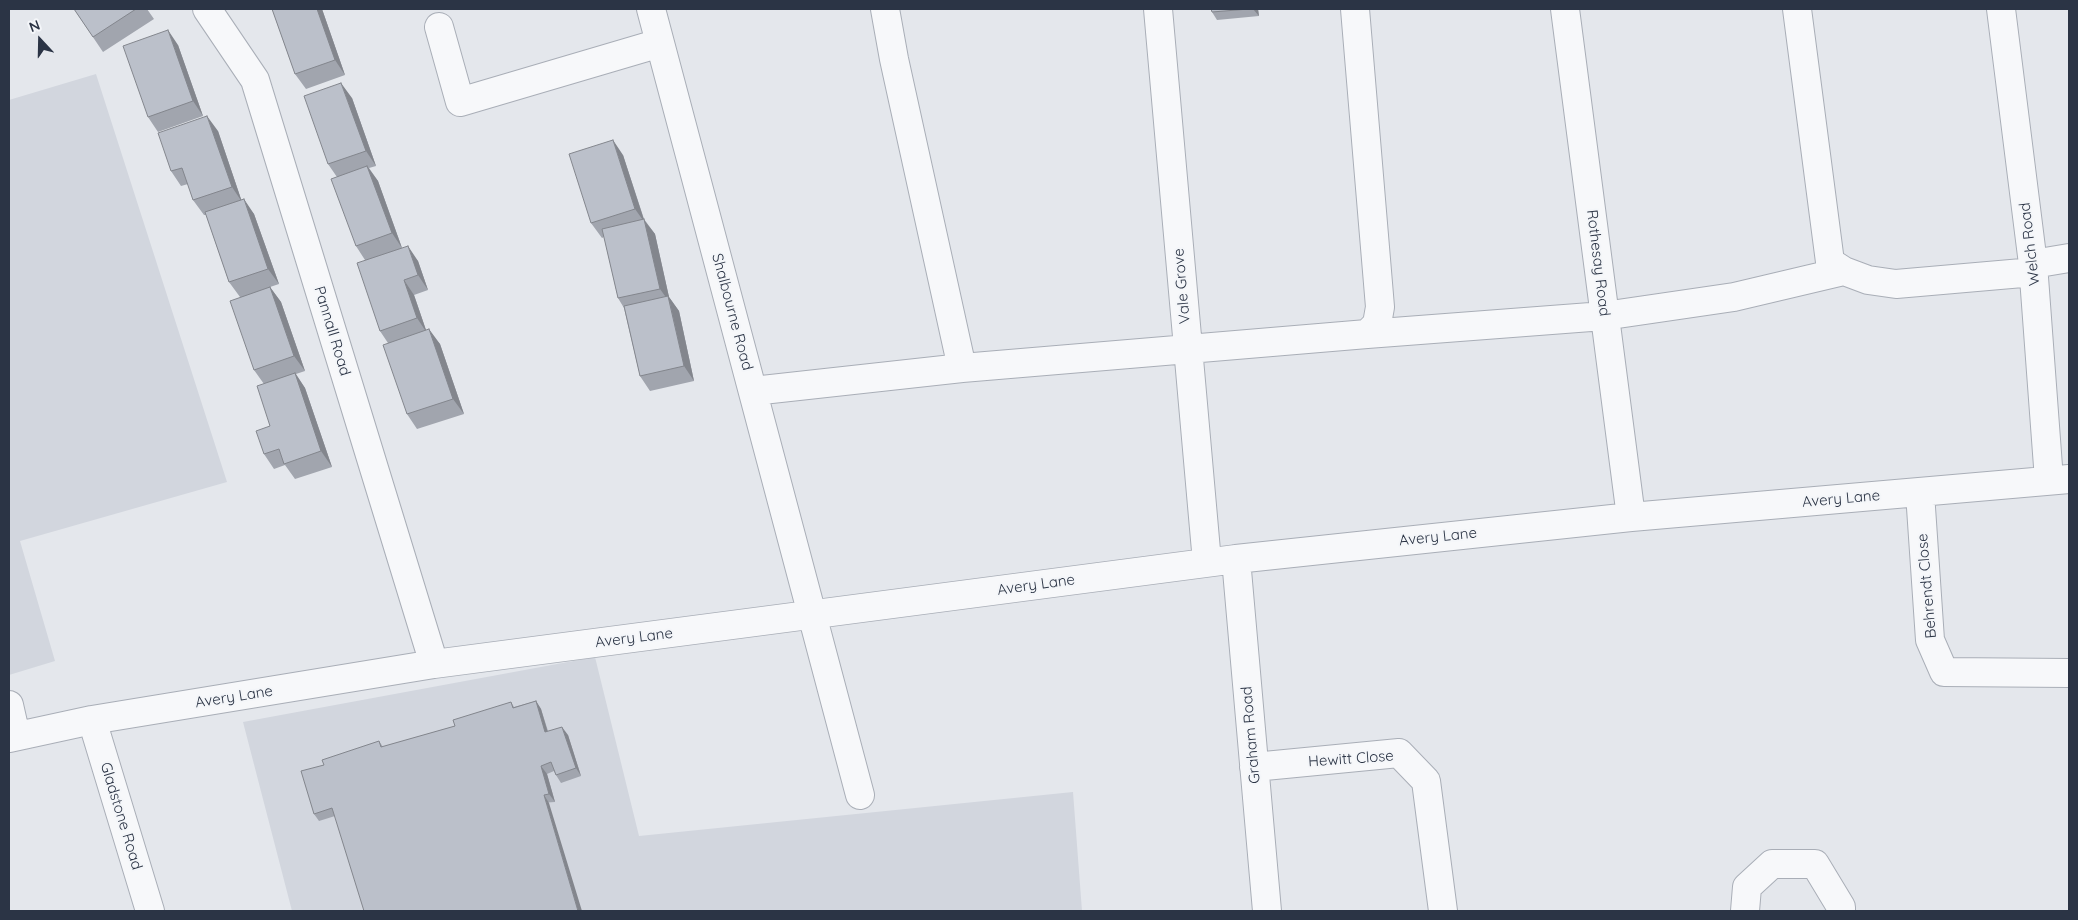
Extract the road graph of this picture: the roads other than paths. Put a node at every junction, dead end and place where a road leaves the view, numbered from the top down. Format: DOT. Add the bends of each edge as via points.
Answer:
graph roads {
  1 [pos="207,9"];
  2 [pos="651,9"];
  3 [pos="885,9"];
  4 [pos="1158,9"];
  5 [pos="1355,9"];
  6 [pos="1566,9"];
  7 [pos="1796,9"];
  8 [pos="2001,9"];
  9 [pos="439,27"];
  10 [pos="660,43"];
  11 [pos="2069,258"];
  12 [pos="2034,268"];
  13 [pos="1844,271"];
  14 [pos="1604,316"];
  15 [pos="1367,334"];
  16 [pos="1188,351"];
  17 [pos="962,368"];
  18 [pos="752,391"];
  19 [pos="2059,480"];
  20 [pos="1920,493"];
  21 [pos="1631,517"];
  22 [pos="1236,559"];
  23 [pos="1207,562"];
  24 [pos="812,614"];
  25 [pos="434,664"];
  26 [pos="2069,673"];
  27 [pos="9,705"];
  28 [pos="92,720"];
  29 [pos="12,737"];
  30 [pos="1254,767"];
  31 [pos="860,794"];
  32 [pos="150,911"];
  33 [pos="1267,911"];
  34 [pos="1443,911"];
  35 [pos="1744,911"];
  36 [pos="1841,911"];
  1 -- 25 [label="street, Pannall Road" via="255,80"];
  2 -- 10 [label="street, Shalbourne Road"];
  3 -- 17 [label="street"];
  4 -- 16 [label="street, Vale Grove"];
  5 -- 15 [label="street" via="1380,307 1377,324"];
  6 -- 14 [label="street, Rothesay Road"];
  7 -- 13 [label="street" via="1830,262"];
  8 -- 12 [label="street, Welch Road"];
  9 -- 10 [label="street" via="460,102"];
  10 -- 18 [label="street, Shalbourne Road"];
  11 -- 12 [label="street"];
  12 -- 13 [label="street" via="1896,284 1868,280"];
  12 -- 19 [label="street, Welch Road"];
  13 -- 14 [label="street" via="1734,297"];
  14 -- 15 [label="street"];
  14 -- 21 [label="street, Rothesay Road"];
  15 -- 16 [label="street"];
  16 -- 17 [label="street"];
  16 -- 23 [label="street, Vale Grove"];
  17 -- 18 [label="street"];
  18 -- 24 [label="street, Shalbourne Road"];
  19 -- 20 [label="street, Avery Lane"];
  20 -- 21 [label="street, Avery Lane"];
  20 -- 26 [label="street, Behrendt Close" via="1930,640 1944,672"];
  21 -- 22 [label="street, Avery Lane"];
  22 -- 23 [label="street, Avery Lane"];
  22 -- 30 [label="street, Graham Road"];
  23 -- 24 [label="street, Avery Lane"];
  24 -- 25 [label="street, Avery Lane"];
  24 -- 31 [label="street, Shalbourne Road"];
  25 -- 28 [label="street, Avery Lane"];
  27 -- 29 [label="street"];
  28 -- 29 [label="street, Avery Lane"];
  28 -- 32 [label="street, Gladstone Road"];
  30 -- 33 [label="street, Graham Road"];
  30 -- 34 [label="street, Hewitt Close" via="1399,753 1426,781"];
  35 -- 36 [label="street" via="1747,887 1772,864 1815,864 1842,907"];
}
